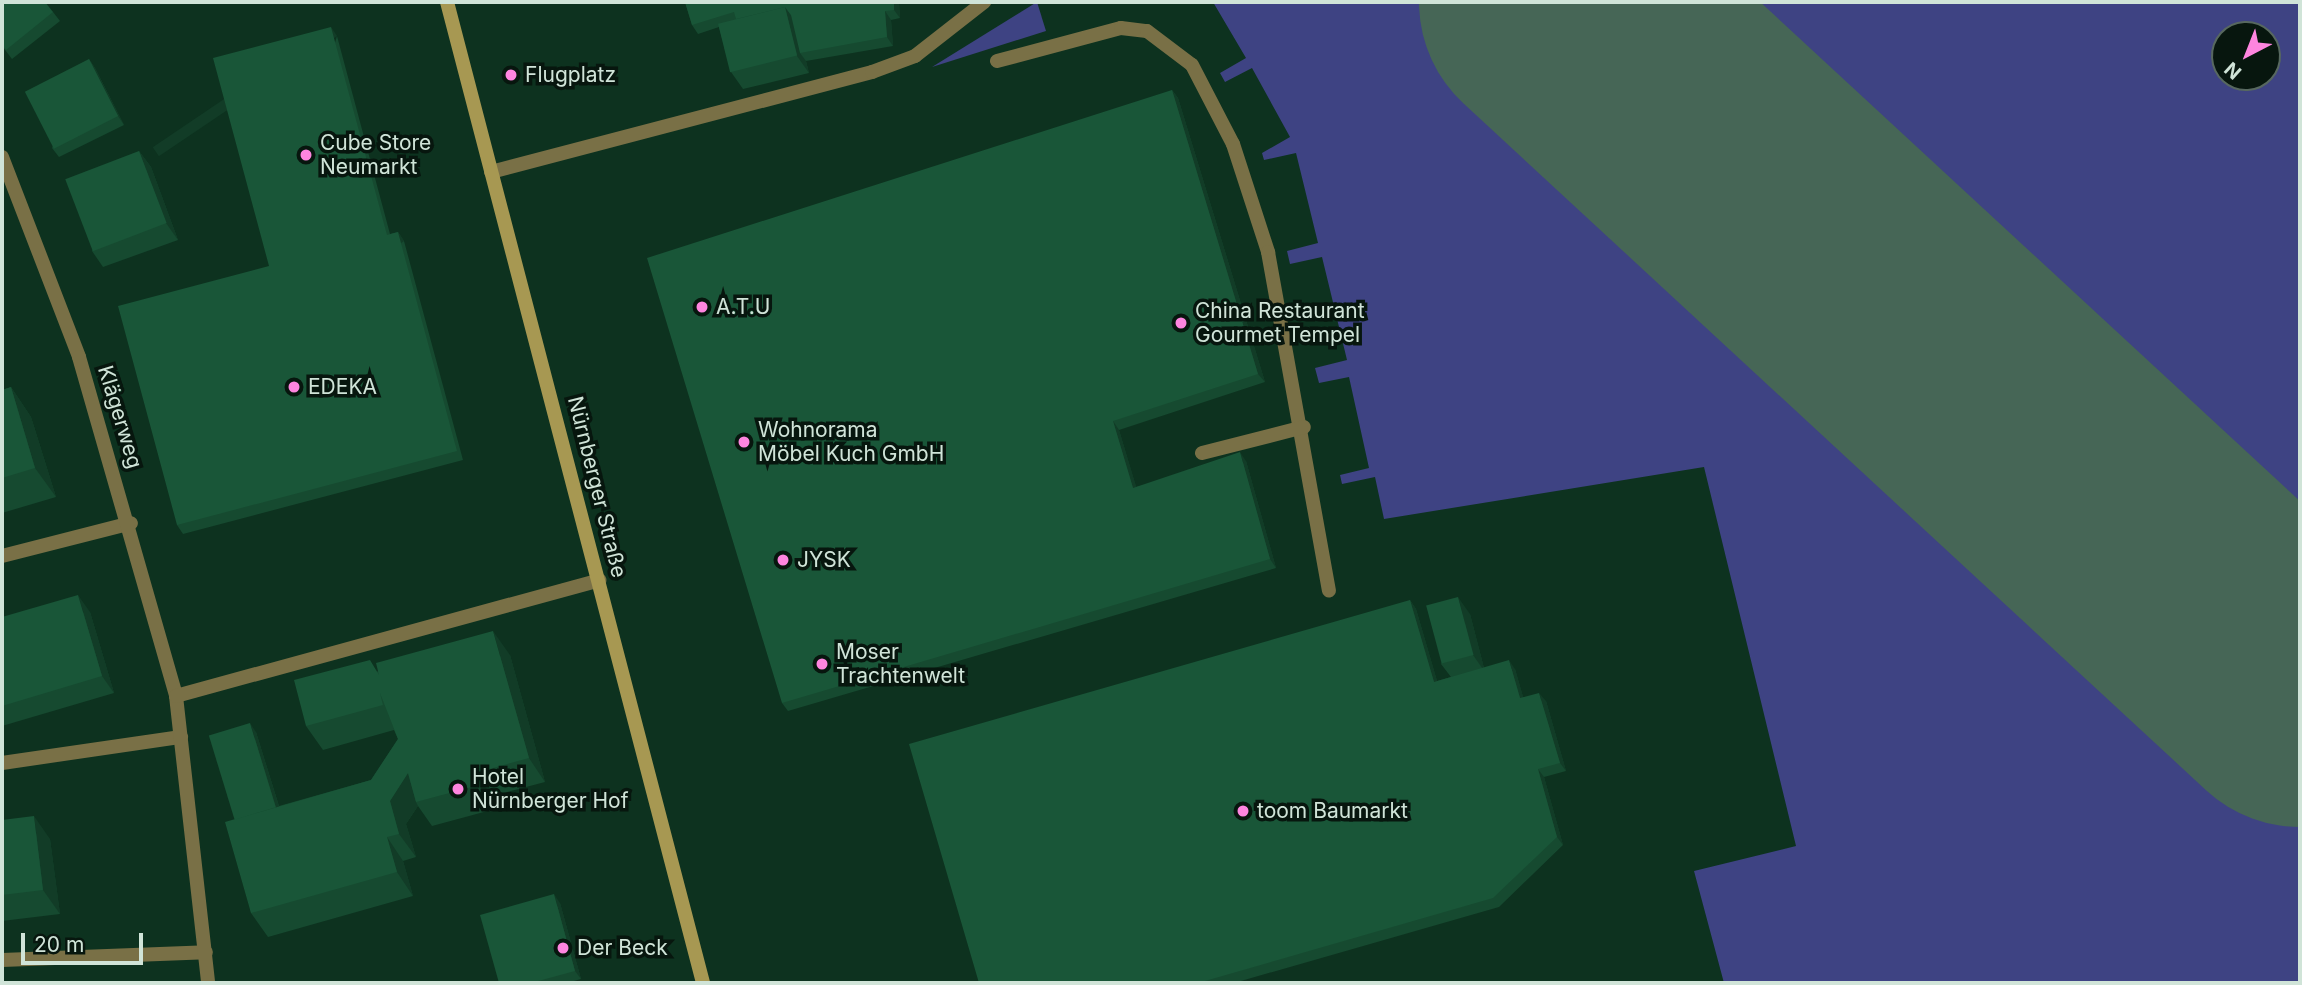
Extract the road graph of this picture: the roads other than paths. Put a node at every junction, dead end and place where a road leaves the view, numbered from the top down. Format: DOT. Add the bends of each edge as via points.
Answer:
graph roads {
  1 [pos="447,2"];
  2 [pos="984,2"];
  3 [pos="997,61"];
  4 [pos="2,157"];
  5 [pos="491,172"];
  6 [pos="1304,427"];
  7 [pos="1202,453"];
  8 [pos="131,523"];
  9 [pos="2,556"];
  10 [pos="599,580"];
  11 [pos="1329,591"];
  12 [pos="176,696"];
  13 [pos="181,737"];
  14 [pos="2,763"];
  15 [pos="206,952"];
  16 [pos="2,960"];
  17 [pos="208,983"];
  18 [pos="703,983"];
  1 -- 5 [label="main road, Nürnberger Straße"];
  2 -- 5 [label="street" via="915,56 872,72"];
  3 -- 6 [label="street" via="1121,28 1147,31 1192,65 1233,144 1268,252"];
  4 -- 8 [label="street, Klägerweg" via="79,357"];
  5 -- 10 [label="main road, Nürnberger Straße"];
  6 -- 7 [label="street"];
  6 -- 11 [label="street"];
  8 -- 9 [label="street"];
  8 -- 12 [label="street, Klägerweg"];
  10 -- 12 [label="street"];
  10 -- 18 [label="main road, Nürnberger Straße"];
  12 -- 13 [label="street, Klägerweg"];
  13 -- 14 [label="street"];
  13 -- 15 [label="street, Klägerweg"];
  15 -- 16 [label="street"];
  15 -- 17 [label="street, Klägerweg"];
}
